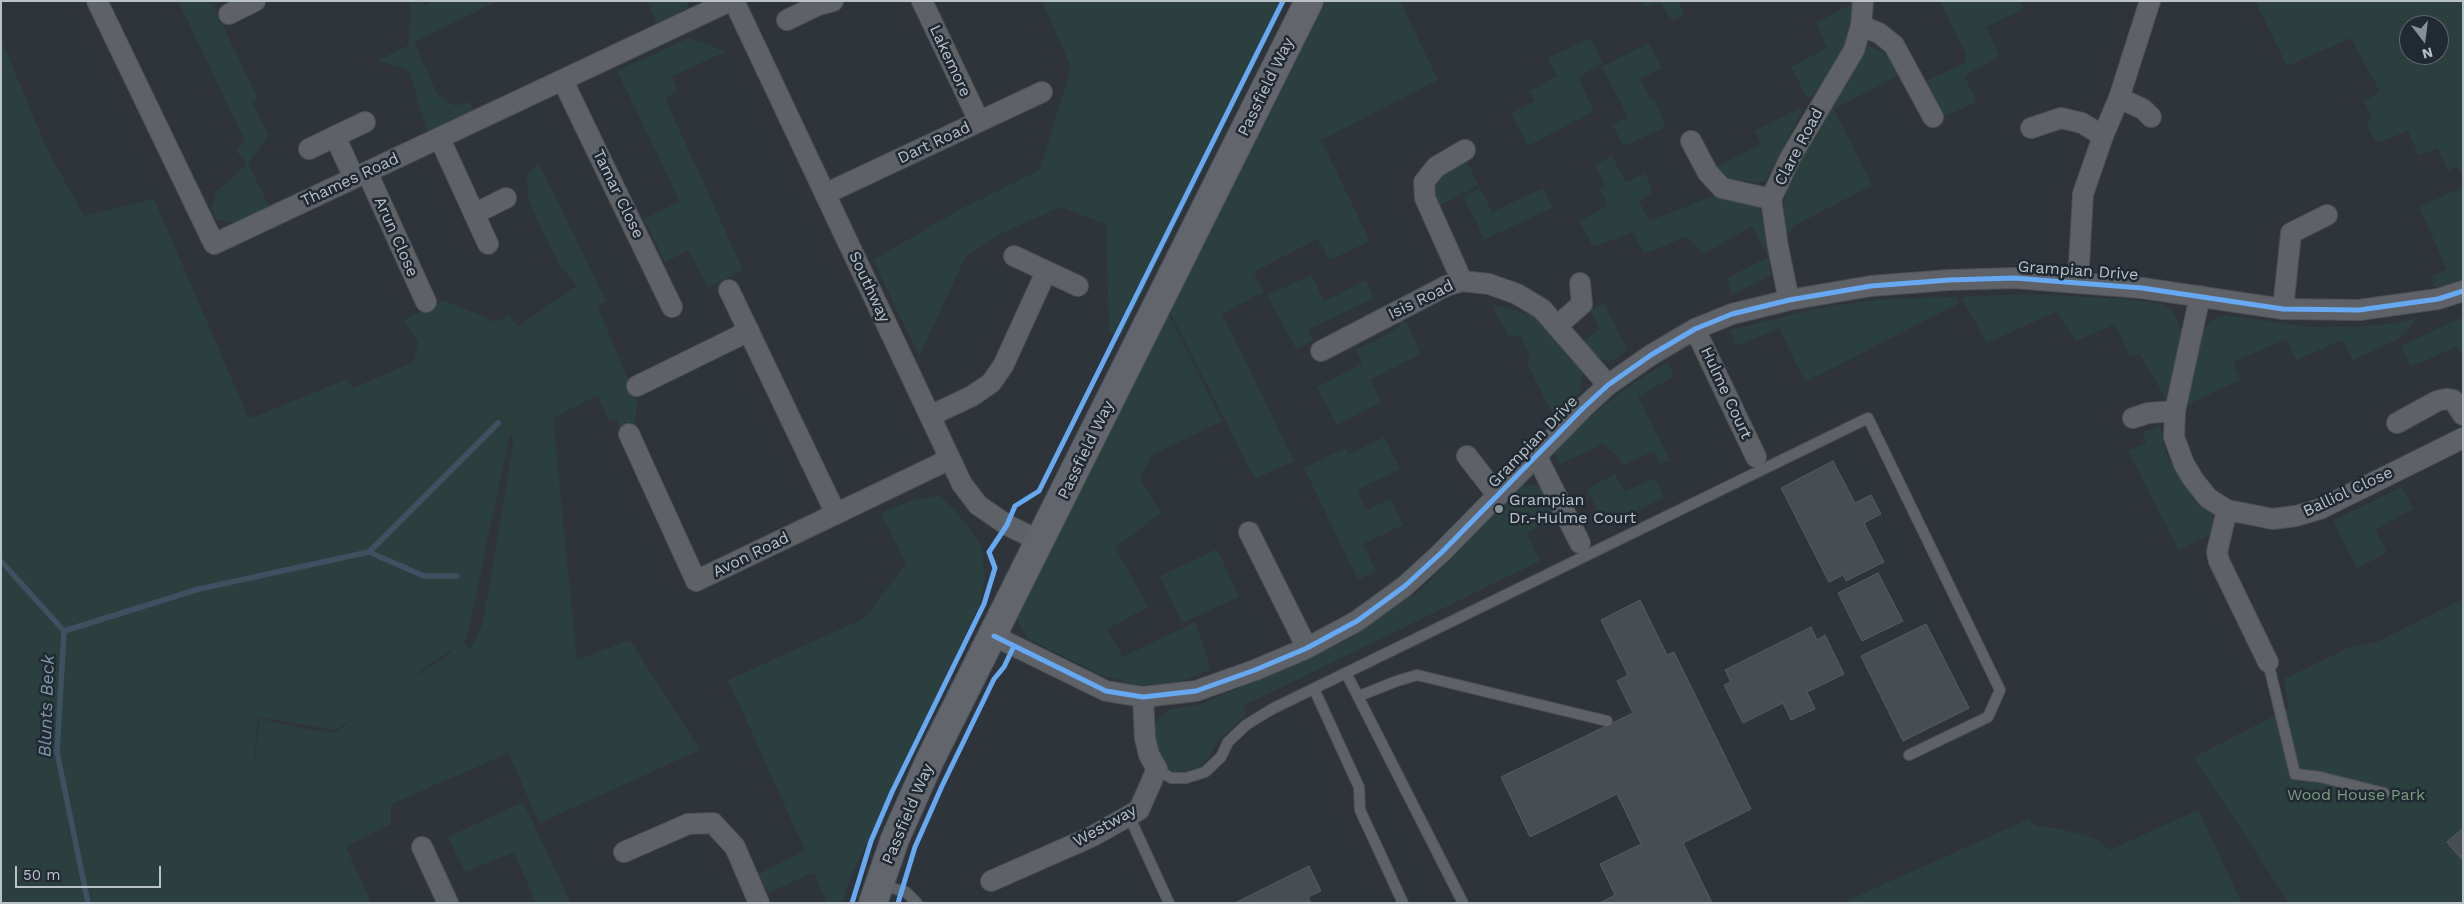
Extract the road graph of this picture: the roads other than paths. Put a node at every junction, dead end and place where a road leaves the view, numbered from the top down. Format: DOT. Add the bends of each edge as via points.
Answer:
graph roads {
  1 [pos="97,1"];
  2 [pos="255,1"];
  3 [pos="732,1"];
  4 [pos="833,1"];
  5 [pos="922,1"];
  6 [pos="1308,1"];
  7 [pos="1863,1"];
  8 [pos="2150,1"];
  9 [pos="228,14"];
  10 [pos="787,20"];
  11 [pos="1861,26"];
  12 [pos="564,81"];
  13 [pos="1042,92"];
  14 [pos="2119,98"];
  15 [pos="1933,117"];
  16 [pos="2151,117"];
  17 [pos="979,121"];
  18 [pos="365,122"];
  19 [pos="2031,128"];
  20 [pos="335,136"];
  21 [pos="2103,136"];
  22 [pos="440,139"];
  23 [pos="1691,141"];
  24 [pos="308,149"];
  25 [pos="1466,150"];
  26 [pos="360,175"];
  27 [pos="825,194"];
  28 [pos="506,198"];
  29 [pos="1772,199"];
  30 [pos="474,214"];
  31 [pos="2327,216"];
  32 [pos="488,244"];
  33 [pos="1014,256"];
  34 [pos="1046,272"];
  35 [pos="1462,281"];
  36 [pos="2078,282"];
  37 [pos="1580,283"];
  38 [pos="1078,286"];
  39 [pos="729,290"];
  40 [pos="2463,291"];
  41 [pos="2200,296"];
  42 [pos="1789,300"];
  43 [pos="426,302"];
  44 [pos="672,307"];
  45 [pos="2283,308"];
  46 [pos="1557,326"];
  47 [pos="1695,329"];
  48 [pos="749,331"];
  49 [pos="1321,351"];
  50 [pos="1608,385"];
  51 [pos="636,386"];
  52 [pos="2175,411"];
  53 [pos="2463,415"];
  54 [pos="930,416"];
  55 [pos="2133,418"];
  56 [pos="2397,423"];
  57 [pos="629,434"];
  58 [pos="2463,438"];
  59 [pos="1536,455"];
  60 [pos="1467,456"];
  61 [pos="1756,457"];
  62 [pos="950,459"];
  63 [pos="1498,496"];
  64 [pos="2227,510"];
  65 [pos="836,514"];
  66 [pos="1249,532"];
  67 [pos="1040,541"];
  68 [pos="1580,543"];
  69 [pos="994,636"];
  70 [pos="1306,648"];
  71 [pos="2268,662"];
  72 [pos="1346,673"];
  73 [pos="1314,689"];
  74 [pos="1359,696"];
  75 [pos="1143,697"];
  76 [pos="1607,721"];
  77 [pos="1909,755"];
  78 [pos="1157,769"];
  79 [pos="2384,793"];
  80 [pos="1129,816"];
  81 [pos="422,847"];
  82 [pos="624,852"];
  83 [pos="991,881"];
  84 [pos="876,894"];
  85 [pos="448,903"];
  86 [pos="759,903"];
  87 [pos="917,903"];
  88 [pos="1169,903"];
  89 [pos="1403,903"];
  90 [pos="1463,903"];
  1 -- 26 [label="street, Thames Road" via="214,244"];
  2 -- 9 [label="street"];
  3 -- 12 [label="street, Thames Road"];
  3 -- 27 [label="street, Southway"];
  4 -- 10 [label="street"];
  5 -- 17 [label="street, Lakemore"];
  6 -- 67 [label="street, Passfield Way"];
  7 -- 11 [label="street, Clare Road"];
  8 -- 14 [label="street"];
  11 -- 15 [label="street" via="1894,45"];
  11 -- 29 [label="street, Clare Road" via="1854,50 1790,158"];
  12 -- 22 [label="street, Thames Road"];
  12 -- 44 [label="street, Tamar Close"];
  13 -- 17 [label="street, Dart Road"];
  14 -- 16 [label="street" via="2143,109"];
  14 -- 21 [label="street"];
  17 -- 27 [label="street, Dart Road"];
  18 -- 20 [label="street"];
  19 -- 21 [label="street" via="2061,118 2082,123"];
  20 -- 24 [label="street"];
  20 -- 26 [label="street, Arun Close"];
  21 -- 36 [label="street" via="2083,194"];
  22 -- 26 [label="street, Thames Road"];
  22 -- 30 [label="street"];
  23 -- 29 [label="street" via="1708,173 1722,188"];
  25 -- 35 [label="street" via="1436,167 1424,182 1425,198"];
  26 -- 43 [label="street, Arun Close"];
  27 -- 54 [label="street, Southway"];
  28 -- 30 [label="street"];
  29 -- 42 [label="street, Clare Road"];
  30 -- 32 [label="street"];
  31 -- 45 [label="street" via="2291,233"];
  33 -- 34 [label="street"];
  34 -- 38 [label="street"];
  34 -- 54 [label="street" via="1003,366 991,383"];
  35 -- 46 [label="street, Isis Road" via="1489,284 1517,294 1542,309"];
  35 -- 49 [label="street, Isis Road" via="1446,286"];
  36 -- 41 [label="street, Grampian Drive"];
  36 -- 42 [label="street, Grampian Drive" via="2014,278 1949,280 1871,286"];
  37 -- 46 [label="street" via="1582,304"];
  39 -- 48 [label="street"];
  40 -- 45 [label="street, Grampian Drive" via="2359,310"];
  41 -- 45 [label="street, Grampian Drive"];
  41 -- 52 [label="street, Balliol Close"];
  42 -- 47 [label="street, Grampian Drive" via="1732,314"];
  46 -- 50 [label="street, Isis Road"];
  47 -- 50 [label="street, Grampian Drive"];
  47 -- 61 [label="street, Hulme Court"];
  48 -- 51 [label="street"];
  48 -- 65 [label="street"];
  50 -- 59 [label="street, Grampian Drive"];
  52 -- 55 [label="street"];
  52 -- 64 [label="street, Balliol Close" via="2174,437 2184,464 2208,498"];
  53 -- 56 [label="street" via="2454,400 2446,399"];
  54 -- 62 [label="street, Southway"];
  57 -- 65 [label="street, Avon Road" via="696,581"];
  58 -- 64 [label="street, Balliol Close" via="2320,509 2273,519"];
  59 -- 63 [label="street, Grampian Drive"];
  59 -- 68 [label="street"];
  60 -- 63 [label="street"];
  62 -- 65 [label="street, Avon Road"];
  62 -- 67 [label="street, Southway" via="962,484 978,505 1007,525"];
  63 -- 70 [label="street, Grampian Drive" via="1404,586 1358,621"];
  64 -- 71 [label="street" via="2217,552 2219,562"];
  66 -- 70 [label="street"];
  67 -- 69 [label="street, Passfield Way"];
  69 -- 75 [label="street, Grampian Drive" via="1106,691"];
  69 -- 84 [label="street, Passfield Way" via="930,760 895,839"];
  70 -- 75 [label="street, Grampian Drive" via="1196,691"];
  71 -- 79 [label="lane" via="2295,774"];
  72 -- 73 [label="lane"];
  72 -- 74 [label="lane"];
  72 -- 77 [label="lane" via="1868,418 2000,690 1988,716"];
  73 -- 78 [label="lane" via="1246,724 1228,742 1221,758 1205,772 1186,778 1171,778"];
  73 -- 89 [label="lane" via="1359,787 1360,810"];
  74 -- 76 [label="lane" via="1417,675"];
  74 -- 90 [label="lane"];
  75 -- 78 [label="street" via="1145,738"];
  78 -- 80 [label="street, Westway" via="1139,810"];
  80 -- 83 [label="street, Westway" via="1093,836"];
  80 -- 88 [label="lane"];
  81 -- 85 [label="street"];
  82 -- 86 [label="street" via="688,824 714,824 735,847"];
  84 -- 87 [label="lane" via="906,892"];
}
